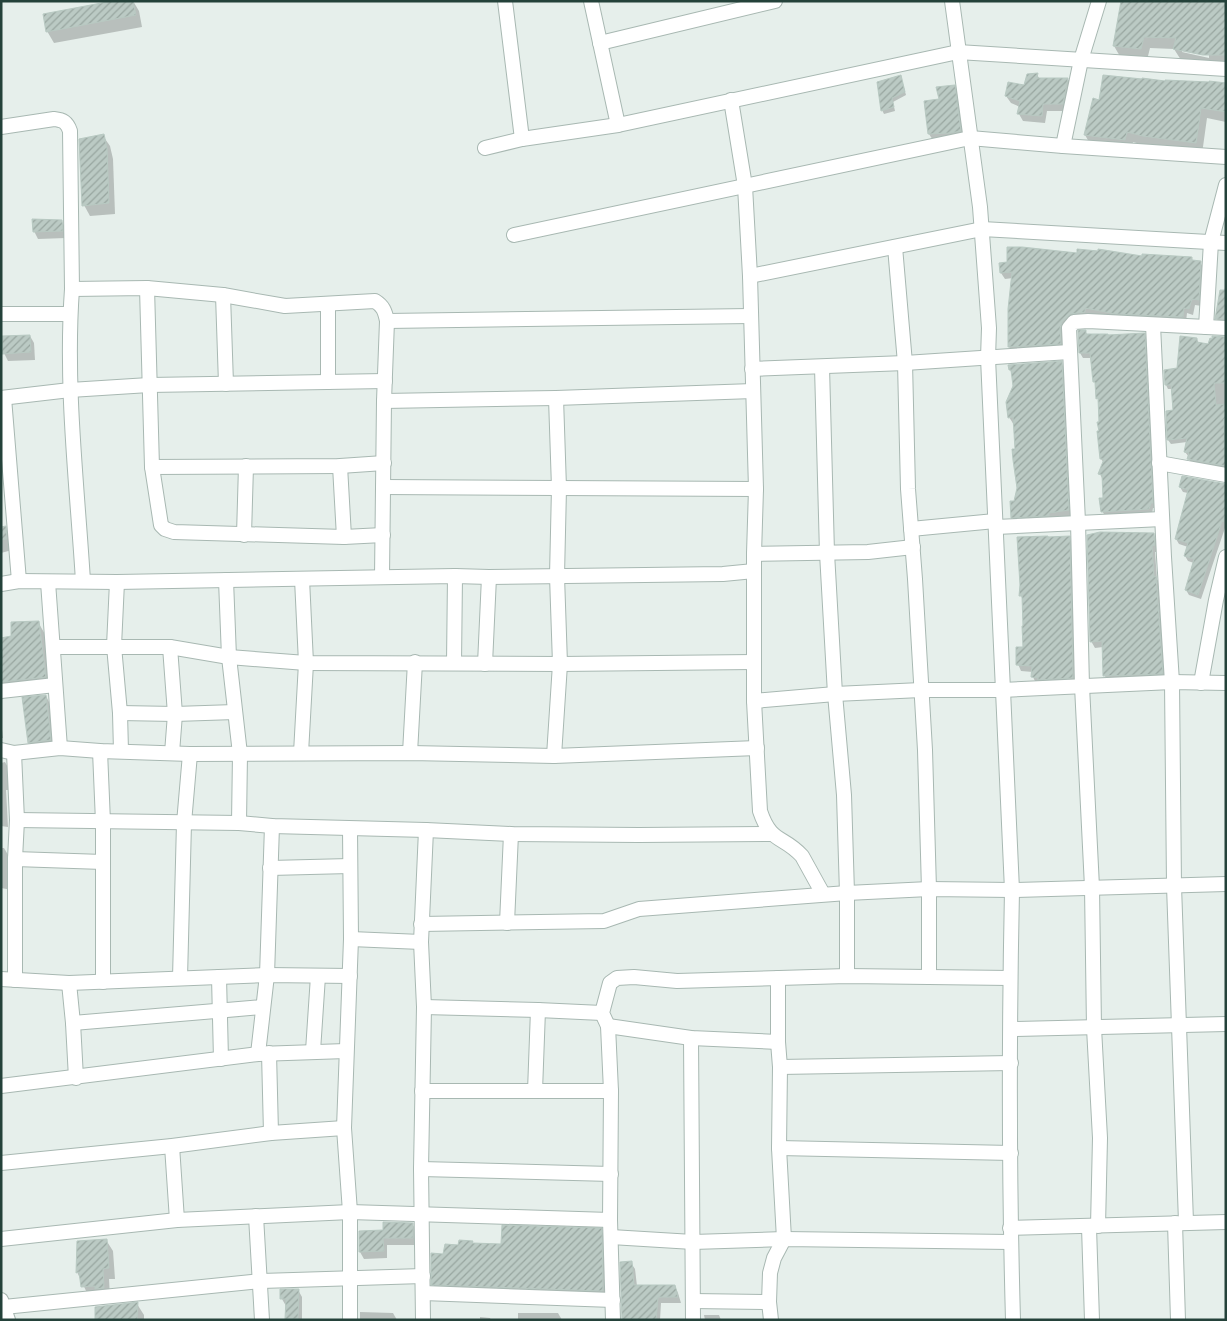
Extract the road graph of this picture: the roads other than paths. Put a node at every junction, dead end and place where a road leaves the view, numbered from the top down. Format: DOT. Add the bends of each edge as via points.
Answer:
graph roads {
  1 [pos="505,1"];
  2 [pos="591,1"];
  3 [pos="775,1"];
  4 [pos="952,1"];
  5 [pos="1099,1"];
  6 [pos="600,43"];
  7 [pos="958,52"];
  8 [pos="1081,60"];
  9 [pos="1226,69"];
  10 [pos="731,100"];
  11 [pos="618,125"];
  12 [pos="1,127"];
  13 [pos="970,138"];
  14 [pos="522,140"];
  15 [pos="1063,146"];
  16 [pos="485,148"];
  17 [pos="1226,157"];
  18 [pos="1226,184"];
  19 [pos="745,186"];
  20 [pos="982,229"];
  21 [pos="514,235"];
  22 [pos="1212,242"];
  23 [pos="1226,244"];
  24 [pos="895,247"];
  25 [pos="750,276"];
  26 [pos="147,288"];
  27 [pos="72,289"];
  28 [pos="223,295"];
  29 [pos="328,304"];
  30 [pos="1,314"];
  31 [pos="70,314"];
  32 [pos="751,316"];
  33 [pos="387,321"];
  34 [pos="1153,325"];
  35 [pos="1206,327"];
  36 [pos="1226,328"];
  37 [pos="1070,352"];
  38 [pos="988,358"];
  39 [pos="905,364"];
  40 [pos="822,367"];
  41 [pos="752,369"];
  42 [pos="385,381"];
  43 [pos="328,382"];
  44 [pos="226,384"];
  45 [pos="149,385"];
  46 [pos="70,390"];
  47 [pos="753,391"];
  48 [pos="3,398"];
  49 [pos="556,398"];
  50 [pos="384,401"];
  51 [pos="1159,463"];
  52 [pos="384,464"];
  53 [pos="246,466"];
  54 [pos="340,466"];
  55 [pos="152,467"];
  56 [pos="1226,475"];
  57 [pos="383,487"];
  58 [pos="558,488"];
  59 [pos="756,489"];
  60 [pos="1162,519"];
  61 [pos="1078,522"];
  62 [pos="996,524"];
  63 [pos="911,529"];
  64 [pos="244,535"];
  65 [pos="383,535"];
  66 [pos="344,537"];
  67 [pos="912,547"];
  68 [pos="827,553"];
  69 [pos="754,554"];
  70 [pos="1226,557"];
  71 [pos="754,570"];
  72 [pos="456,576"];
  73 [pos="557,576"];
  74 [pos="382,577"];
  75 [pos="489,577"];
  76 [pos="302,579"];
  77 [pos="226,580"];
  78 [pos="19,581"];
  79 [pos="83,581"];
  80 [pos="48,582"];
  81 [pos="117,582"];
  82 [pos="1,584"];
  83 [pos="114,646"];
  84 [pos="53,647"];
  85 [pos="170,647"];
  86 [pos="229,657"];
  87 [pos="415,662"];
  88 [pos="754,662"];
  89 [pos="306,663"];
  90 [pos="454,663"];
  91 [pos="485,664"];
  92 [pos="560,664"];
  93 [pos="1172,682"];
  94 [pos="1226,682"];
  95 [pos="1200,683"];
  96 [pos="56,685"];
  97 [pos="1082,686"];
  98 [pos="921,690"];
  99 [pos="1002,690"];
  100 [pos="1,691"];
  101 [pos="835,694"];
  102 [pos="754,701"];
  103 [pos="235,712"];
  104 [pos="120,713"];
  105 [pos="175,714"];
  106 [pos="60,748"];
  107 [pos="757,748"];
  108 [pos="100,751"];
  109 [pos="120,751"];
  110 [pos="7,752"];
  111 [pos="172,752"];
  112 [pos="301,753"];
  113 [pos="410,753"];
  114 [pos="190,754"];
  115 [pos="240,754"];
  116 [pos="554,756"];
  117 [pos="17,820"];
  118 [pos="103,822"];
  119 [pos="239,822"];
  120 [pos="184,823"];
  121 [pos="272,826"];
  122 [pos="350,829"];
  123 [pos="426,830"];
  124 [pos="511,834"];
  125 [pos="771,834"];
  126 [pos="15,859"];
  127 [pos="103,862"];
  128 [pos="350,866"];
  129 [pos="270,868"];
  130 [pos="1226,884"];
  131 [pos="1174,886"];
  132 [pos="1092,887"];
  133 [pos="929,889"];
  134 [pos="1012,890"];
  135 [pos="847,892"];
  136 [pos="823,894"];
  137 [pos="507,923"];
  138 [pos="421,924"];
  139 [pos="351,939"];
  140 [pos="420,942"];
  141 [pos="267,975"];
  142 [pos="318,976"];
  143 [pos="350,976"];
  144 [pos="847,976"];
  145 [pos="929,976"];
  146 [pos="219,977"];
  147 [pos="180,978"];
  148 [pos="778,978"];
  149 [pos="1010,978"];
  150 [pos="8,979"];
  151 [pos="103,982"];
  152 [pos="69,983"];
  153 [pos="263,1007"];
  154 [pos="424,1007"];
  155 [pos="220,1010"];
  156 [pos="538,1010"];
  157 [pos="605,1020"];
  158 [pos="74,1023"];
  159 [pos="1226,1024"];
  160 [pos="1178,1026"];
  161 [pos="1094,1028"];
  162 [pos="1011,1029"];
  163 [pos="691,1038"];
  164 [pos="778,1042"];
  165 [pos="313,1051"];
  166 [pos="346,1051"];
  167 [pos="264,1053"];
  168 [pos="221,1059"];
  169 [pos="1011,1063"];
  170 [pos="780,1067"];
  171 [pos="76,1078"];
  172 [pos="1,1086"];
  173 [pos="422,1090"];
  174 [pos="536,1091"];
  175 [pos="611,1091"];
  176 [pos="344,1128"];
  177 [pos="271,1133"];
  178 [pos="172,1146"];
  179 [pos="779,1148"];
  180 [pos="1011,1153"];
  181 [pos="1,1163"];
  182 [pos="421,1169"];
  183 [pos="611,1174"];
  184 [pos="350,1212"];
  185 [pos="422,1214"];
  186 [pos="256,1216"];
  187 [pos="176,1220"];
  188 [pos="610,1220"];
  189 [pos="1226,1222"];
  190 [pos="1181,1223"];
  191 [pos="1094,1227"];
  192 [pos="1010,1235"];
  193 [pos="611,1237"];
  194 [pos="1,1239"];
  195 [pos="784,1239"];
  196 [pos="694,1242"];
  197 [pos="423,1276"];
  198 [pos="350,1278"];
  199 [pos="261,1281"];
  200 [pos="423,1293"];
  201 [pos="613,1300"];
  202 [pos="693,1301"];
  203 [pos="769,1302"];
  204 [pos="4,1309"];
  205 [pos="262,1320"];
  206 [pos="350,1320"];
  207 [pos="423,1320"];
  208 [pos="612,1320"];
  209 [pos="693,1320"];
  210 [pos="771,1320"];
  211 [pos="1013,1320"];
  212 [pos="1092,1320"];
  213 [pos="1178,1320"];
  1 -- 14 [label="street"];
  2 -- 6 [label="street"];
  3 -- 6 [label="street"];
  4 -- 7 [label="street"];
  5 -- 8 [label="street"];
  6 -- 11 [label="street"];
  7 -- 8 [label="street"];
  7 -- 10 [label="street"];
  7 -- 13 [label="street"];
  8 -- 9 [label="street"];
  8 -- 15 [label="street"];
  10 -- 11 [label="street"];
  10 -- 19 [label="street"];
  11 -- 14 [label="street"];
  12 -- 27 [label="street" via="54,119 68,124"];
  13 -- 15 [label="street"];
  13 -- 19 [label="street"];
  13 -- 20 [label="street"];
  14 -- 16 [label="street"];
  15 -- 17 [label="street"];
  18 -- 22 [label="street"];
  19 -- 21 [label="street"];
  19 -- 25 [label="street"];
  20 -- 22 [label="street"];
  20 -- 24 [label="street"];
  20 -- 38 [label="street"];
  22 -- 23 [label="street"];
  22 -- 35 [label="street"];
  24 -- 25 [label="street"];
  24 -- 39 [label="street"];
  25 -- 32 [label="street"];
  26 -- 27 [label="street"];
  26 -- 28 [label="street"];
  26 -- 45 [label="street"];
  27 -- 31 [label="street"];
  28 -- 29 [label="street" via="285,306"];
  28 -- 44 [label="street"];
  29 -- 33 [label="street" via="375,301 384,309"];
  29 -- 43 [label="street"];
  30 -- 31 [label="street"];
  31 -- 46 [label="street"];
  32 -- 33 [label="street"];
  32 -- 41 [label="street"];
  33 -- 42 [label="street"];
  34 -- 35 [label="street"];
  34 -- 37 [label="street" via="1074,322 1069,328"];
  34 -- 51 [label="street"];
  35 -- 36 [label="street"];
  37 -- 38 [label="street"];
  37 -- 61 [label="street"];
  38 -- 39 [label="street"];
  38 -- 62 [label="street"];
  39 -- 40 [label="street"];
  39 -- 63 [label="street"];
  40 -- 41 [label="street"];
  40 -- 68 [label="street"];
  41 -- 47 [label="street"];
  42 -- 43 [label="street"];
  42 -- 50 [label="street"];
  43 -- 44 [label="street"];
  44 -- 45 [label="street"];
  45 -- 46 [label="street"];
  45 -- 55 [label="street"];
  46 -- 48 [label="street"];
  46 -- 79 [label="street"];
  47 -- 49 [label="street"];
  47 -- 59 [label="street"];
  48 -- 78 [label="street"];
  49 -- 50 [label="street"];
  49 -- 58 [label="street"];
  50 -- 52 [label="street"];
  51 -- 56 [label="street"];
  51 -- 60 [label="street"];
  52 -- 54 [label="street"];
  52 -- 57 [label="street"];
  53 -- 54 [label="street"];
  53 -- 55 [label="street"];
  53 -- 64 [label="street"];
  54 -- 66 [label="street"];
  55 -- 64 [label="street" via="159,518 165,529"];
  57 -- 58 [label="street"];
  57 -- 65 [label="street"];
  58 -- 59 [label="street"];
  58 -- 73 [label="street"];
  59 -- 69 [label="street"];
  60 -- 61 [label="street"];
  60 -- 93 [label="street"];
  61 -- 62 [label="street"];
  61 -- 97 [label="street"];
  62 -- 63 [label="street"];
  62 -- 99 [label="street"];
  63 -- 67 [label="street"];
  64 -- 66 [label="street"];
  65 -- 66 [label="street"];
  65 -- 74 [label="street"];
  67 -- 68 [label="street"];
  67 -- 98 [label="street"];
  68 -- 69 [label="street"];
  68 -- 101 [label="street"];
  69 -- 71 [label="street"];
  70 -- 95 [label="street"];
  71 -- 73 [label="street" via="723,574"];
  71 -- 88 [label="street"];
  72 -- 74 [label="street"];
  72 -- 75 [label="street"];
  72 -- 90 [label="street"];
  73 -- 75 [label="street"];
  73 -- 92 [label="street"];
  74 -- 76 [label="street"];
  75 -- 91 [label="street"];
  76 -- 77 [label="street"];
  76 -- 89 [label="street"];
  77 -- 81 [label="street"];
  77 -- 86 [label="street"];
  78 -- 80 [label="street"];
  78 -- 82 [label="street"];
  79 -- 80 [label="street"];
  79 -- 81 [label="street"];
  80 -- 84 [label="street"];
  81 -- 83 [label="street"];
  83 -- 84 [label="street"];
  83 -- 85 [label="street"];
  83 -- 104 [label="street"];
  84 -- 96 [label="street"];
  85 -- 86 [label="street"];
  85 -- 105 [label="street"];
  86 -- 89 [label="street"];
  86 -- 103 [label="street"];
  87 -- 89 [label="street"];
  87 -- 90 [label="street"];
  87 -- 113 [label="street"];
  88 -- 92 [label="street"];
  88 -- 102 [label="street"];
  89 -- 112 [label="street"];
  90 -- 91 [label="street"];
  91 -- 92 [label="street"];
  92 -- 116 [label="street"];
  93 -- 95 [label="street"];
  93 -- 97 [label="street"];
  93 -- 131 [label="street"];
  94 -- 95 [label="street"];
  96 -- 100 [label="street"];
  96 -- 106 [label="street"];
  97 -- 99 [label="street"];
  97 -- 132 [label="street"];
  98 -- 99 [label="street"];
  98 -- 101 [label="street"];
  98 -- 133 [label="street"];
  99 -- 134 [label="street"];
  101 -- 102 [label="street"];
  101 -- 135 [label="street" via="844,795"];
  102 -- 107 [label="street"];
  103 -- 105 [label="street"];
  103 -- 115 [label="street"];
  104 -- 105 [label="street"];
  104 -- 109 [label="street"];
  105 -- 111 [label="street"];
  106 -- 108 [label="street"];
  106 -- 110 [label="street"];
  107 -- 116 [label="street"];
  107 -- 125 [label="street" via="760,811"];
  108 -- 109 [label="street"];
  108 -- 118 [label="street"];
  109 -- 111 [label="street"];
  110 -- 117 [label="street"];
  111 -- 114 [label="street"];
  112 -- 113 [label="street"];
  112 -- 115 [label="street"];
  113 -- 116 [label="street"];
  114 -- 115 [label="street"];
  114 -- 120 [label="street"];
  115 -- 119 [label="street"];
  117 -- 118 [label="street"];
  117 -- 126 [label="street"];
  118 -- 120 [label="street"];
  118 -- 127 [label="street"];
  119 -- 120 [label="street"];
  119 -- 121 [label="street"];
  120 -- 147 [label="street"];
  121 -- 122 [label="street"];
  121 -- 129 [label="street"];
  122 -- 123 [label="street"];
  122 -- 128 [label="street"];
  123 -- 124 [label="street"];
  123 -- 138 [label="street"];
  124 -- 125 [label="street"];
  124 -- 137 [label="street"];
  125 -- 136 [label="street" via="797,850"];
  126 -- 127 [label="street"];
  126 -- 150 [label="street"];
  127 -- 151 [label="street"];
  128 -- 129 [label="street"];
  128 -- 139 [label="street"];
  129 -- 141 [label="street"];
  130 -- 131 [label="street"];
  131 -- 132 [label="street"];
  131 -- 160 [label="street"];
  132 -- 134 [label="street"];
  132 -- 161 [label="street"];
  133 -- 134 [label="street"];
  133 -- 135 [label="street"];
  133 -- 145 [label="street"];
  134 -- 149 [label="street"];
  135 -- 136 [label="street"];
  135 -- 144 [label="street"];
  136 -- 137 [label="street" via="639,909 604,921"];
  137 -- 138 [label="street"];
  138 -- 140 [label="street"];
  139 -- 140 [label="street"];
  139 -- 143 [label="street"];
  140 -- 154 [label="street"];
  141 -- 142 [label="street"];
  141 -- 146 [label="street"];
  141 -- 153 [label="street"];
  142 -- 143 [label="street"];
  142 -- 165 [label="street"];
  143 -- 166 [label="street"];
  144 -- 145 [label="street"];
  144 -- 148 [label="street"];
  145 -- 149 [label="street"];
  146 -- 147 [label="street"];
  146 -- 155 [label="street"];
  147 -- 151 [label="street"];
  148 -- 157 [label="street" via="676,981 634,976 617,978 610,983"];
  148 -- 164 [label="street"];
  149 -- 162 [label="street"];
  150 -- 152 [label="street"];
  151 -- 152 [label="street"];
  152 -- 158 [label="street"];
  153 -- 155 [label="street"];
  153 -- 167 [label="street"];
  154 -- 156 [label="street"];
  154 -- 173 [label="street"];
  155 -- 158 [label="street"];
  155 -- 168 [label="street"];
  156 -- 157 [label="street"];
  156 -- 174 [label="street"];
  157 -- 163 [label="street"];
  157 -- 175 [label="street"];
  158 -- 171 [label="street"];
  159 -- 160 [label="street"];
  160 -- 161 [label="street"];
  160 -- 190 [label="street"];
  161 -- 162 [label="street"];
  161 -- 191 [label="street" via="1100,1138"];
  162 -- 169 [label="street"];
  163 -- 164 [label="street"];
  163 -- 196 [label="street"];
  164 -- 170 [label="street"];
  165 -- 166 [label="street"];
  165 -- 167 [label="street"];
  166 -- 176 [label="street"];
  167 -- 168 [label="street"];
  167 -- 177 [label="street"];
  168 -- 171 [label="street"];
  169 -- 170 [label="street"];
  169 -- 180 [label="street"];
  170 -- 179 [label="street"];
  171 -- 172 [label="street"];
  173 -- 174 [label="street"];
  173 -- 182 [label="street"];
  174 -- 175 [label="street"];
  175 -- 183 [label="street"];
  176 -- 177 [label="street"];
  176 -- 184 [label="street"];
  177 -- 178 [label="street"];
  178 -- 181 [label="street"];
  178 -- 187 [label="street"];
  179 -- 180 [label="street"];
  179 -- 195 [label="street"];
  180 -- 192 [label="street"];
  182 -- 183 [label="street"];
  182 -- 185 [label="street"];
  183 -- 188 [label="street"];
  184 -- 185 [label="street"];
  184 -- 186 [label="street"];
  184 -- 198 [label="street"];
  185 -- 188 [label="street"];
  185 -- 197 [label="street"];
  186 -- 187 [label="street"];
  186 -- 199 [label="street"];
  187 -- 194 [label="street"];
  188 -- 193 [label="street"];
  189 -- 190 [label="street"];
  190 -- 191 [label="street"];
  190 -- 213 [label="street"];
  191 -- 192 [label="street"];
  191 -- 212 [label="street"];
  192 -- 195 [label="street"];
  192 -- 211 [label="street"];
  193 -- 196 [label="street"];
  193 -- 201 [label="street"];
  195 -- 196 [label="street"];
  195 -- 203 [label="street" via="770,1273"];
  196 -- 202 [label="street"];
  197 -- 198 [label="street"];
  197 -- 200 [label="street"];
  198 -- 199 [label="street"];
  198 -- 206 [label="street"];
  199 -- 204 [label="street"];
  199 -- 205 [label="street"];
  200 -- 201 [label="street"];
  200 -- 207 [label="street"];
  201 -- 208 [label="street"];
  202 -- 203 [label="street"];
  202 -- 209 [label="street"];
  203 -- 210 [label="street"];
}
